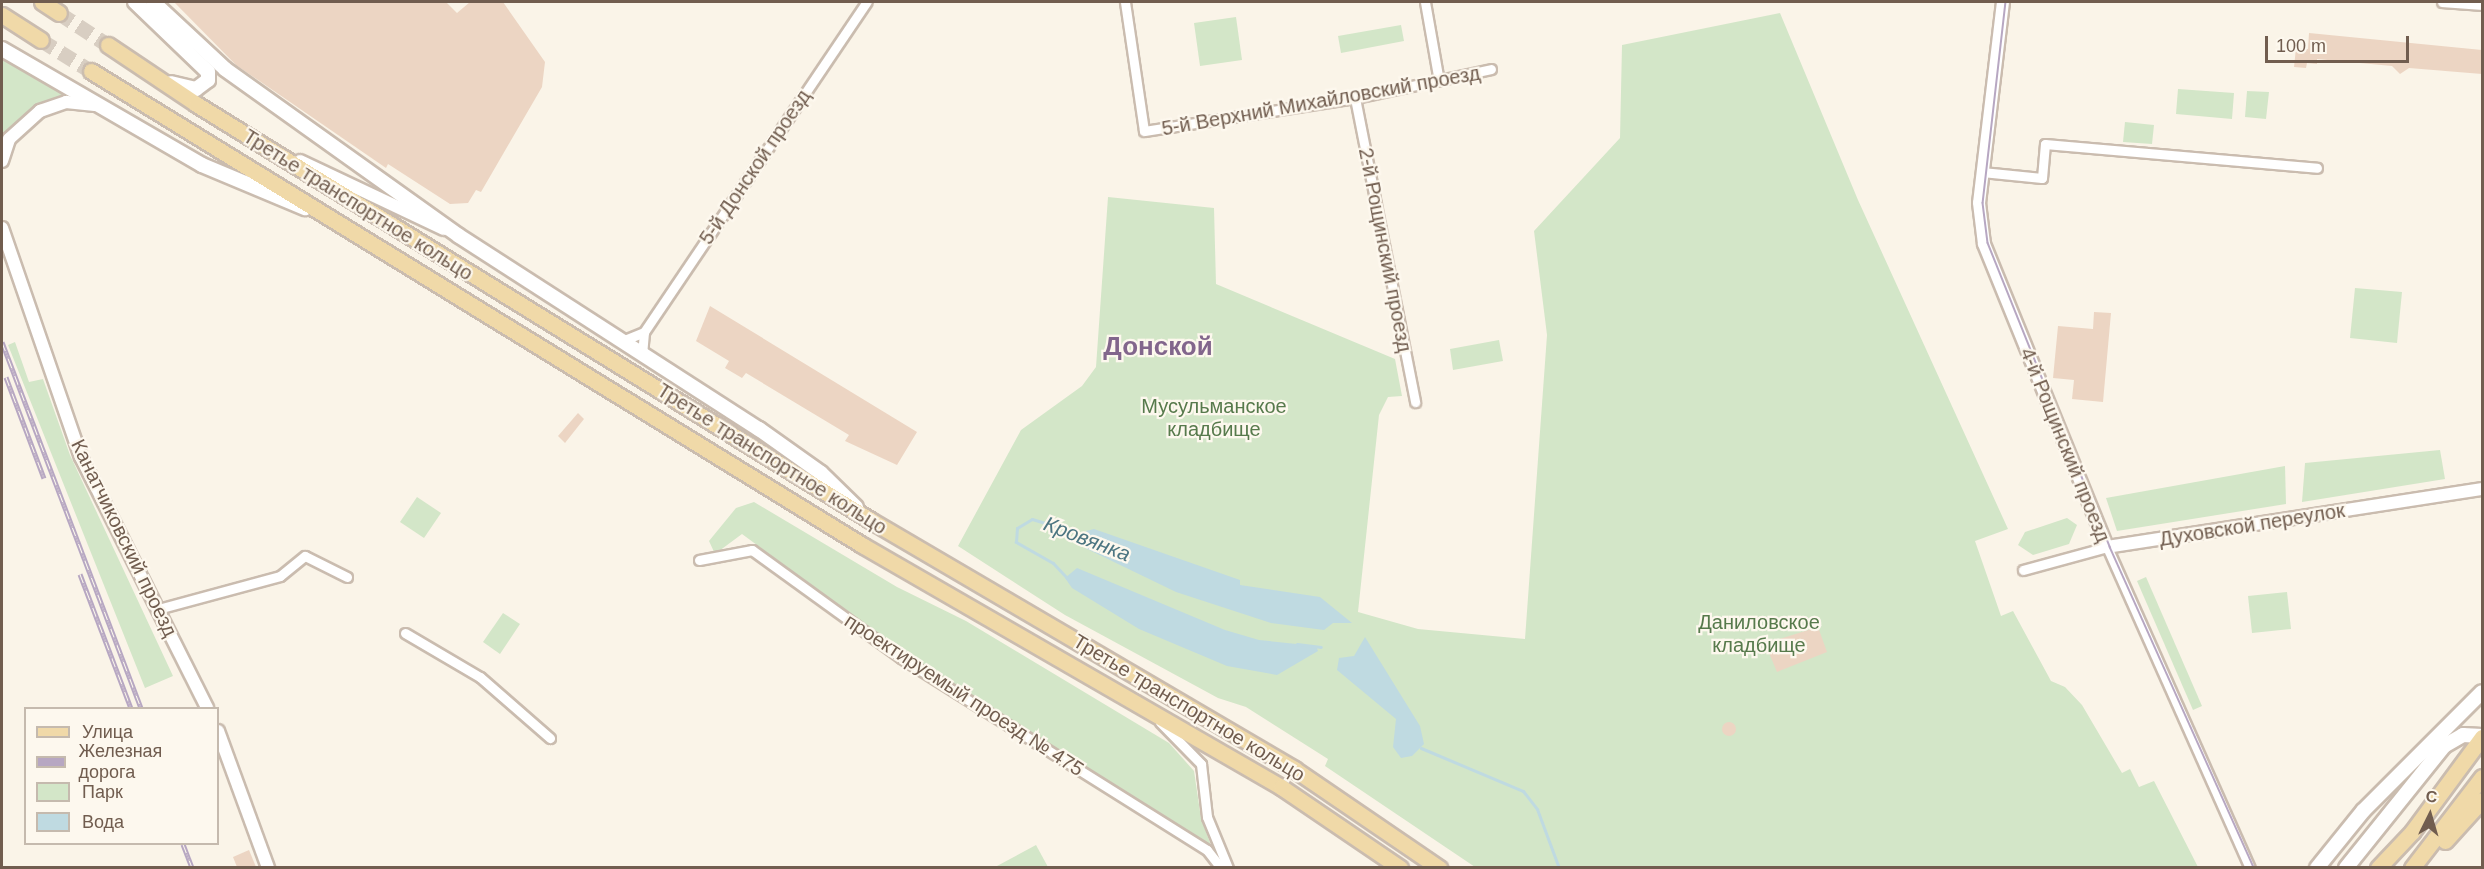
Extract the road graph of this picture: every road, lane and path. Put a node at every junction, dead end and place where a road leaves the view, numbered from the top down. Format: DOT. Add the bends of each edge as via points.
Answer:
graph roads {
  1 [pos="42,2"];
  2 [pos="135,2"];
  3 [pos="153,2"];
  4 [pos="867,2"];
  5 [pos="1125,2"];
  6 [pos="1425,2"];
  7 [pos="2003,2"];
  8 [pos="2442,2"];
  9 [pos="2482,5"];
  10 [pos="59,13"];
  11 [pos="2,15"];
  12 [pos="41,40"];
  13 [pos="108,45"];
  14 [pos="2,49"];
  15 [pos="137,65"];
  16 [pos="1491,69"];
  17 [pos="91,71"];
  18 [pos="1439,81"];
  19 [pos="1355,98"];
  20 [pos="114,113"];
  21 [pos="214,116"];
  22 [pos="2,161"];
  23 [pos="2317,168"];
  24 [pos="1983,172"];
  25 [pos="326,216"];
  26 [pos="2,228"];
  27 [pos="459,236"];
  28 [pos="644,332"];
  29 [pos="622,341"];
  30 [pos="642,356"];
  31 [pos="1415,402"];
  32 [pos="2482,489"];
  33 [pos="870,520"];
  34 [pos="2107,547"];
  35 [pos="699,560"];
  36 [pos="2023,570"];
  37 [pos="346,577"];
  38 [pos="158,609"];
  39 [pos="405,633"];
  40 [pos="2482,692"];
  41 [pos="207,707"];
  42 [pos="1145,707"];
  43 [pos="219,734"];
  44 [pos="2482,736"];
  45 [pos="550,738"];
  46 [pos="2482,777"];
  47 [pos="2482,800"];
  48 [pos="268,867"];
  49 [pos="1221,867"];
  50 [pos="1228,867"];
  51 [pos="1400,867"];
  52 [pos="1439,867"];
  53 [pos="2250,867"];
  54 [pos="2317,867"];
  55 [pos="2346,867"];
  56 [pos="2378,867"];
  57 [pos="2412,867"];
  58 [pos="2421,867"];
  1 -- 10 [label="main road"];
  2 -- 15 [label="main road" via="206,69 208,80 196,89 183,88"];
  3 -- 27 [label="main road" via="225,69"];
  4 -- 28 [label="street, 5-й Донской проезд"];
  5 -- 19 [label="street, 5-й Верхний Михайловский проезд" via="1141,125 1150,132"];
  6 -- 18 [label="street"];
  7 -- 24 [label="street, 4-й Рощинский проезд"];
  8 -- 9 [label="street"];
  11 -- 12 [label="main road"];
  13 -- 15 [label="main road, Третье транспортное кольцо"];
  14 -- 20 [label="main road"];
  15 -- 21 [label="main road, Третье транспортное кольцо"];
  16 -- 18 [label="street, 5-й Верхний Михайловский проезд"];
  17 -- 25 [label="main road, Третье транспортное кольцо"];
  18 -- 19 [label="street, 5-й Верхний Михайловский проезд"];
  19 -- 31 [label="street, 2-й Рощинский проезд"];
  20 -- 22 [label="street" via="82,102 40,111 15,132"];
  20 -- 25 [label="main road" via="219,174"];
  21 -- 27 [label="street" via="371,198"];
  21 -- 33 [label="main road, Третье транспортное кольцо"];
  23 -- 24 [label="street" via="2045,144 2042,178"];
  24 -- 34 [label="street, 4-й Рощинский проезд" via="1979,203 1984,244"];
  25 -- 42 [label="main road, Третье транспортное кольцо" via="862,545"];
  26 -- 38 [label="street, Канатчиковский проезд" via="81,457"];
  27 -- 29 [label="main road"];
  28 -- 29 [label="street"];
  28 -- 30 [label="street, 5-й Донской проезд"];
  29 -- 30 [label="main road"];
  30 -- 33 [label="main road" via="821,473"];
  32 -- 34 [label="street, Духовской переулок"];
  33 -- 52 [label="main road, Третье транспортное кольцо" via="1275,758"];
  34 -- 36 [label="street, Духовской переулок"];
  34 -- 53 [label="street, 4-й Рощинский проезд"];
  35 -- 49 [label="street, проектируемый проезд № 475" via="752,550 901,658 1207,850"];
  37 -- 38 [label="street" via="304,556 280,576"];
  38 -- 41 [label="street, Канатчиковский проезд"];
  39 -- 45 [label="street" via="480,676"];
  40 -- 54 [label="main road" via="2363,811"];
  42 -- 50 [label="street" via="1201,764 1207,817"];
  42 -- 51 [label="main road, Третье транспортное кольцо" via="1281,787"];
  43 -- 48 [label="street"];
  44 -- 55 [label="main road" via="2463,735 2444,746"];
  44 -- 56 [label="main road" via="2412,832"];
  46 -- 57 [label="main road"];
  47 -- 58 [label="main road"];
}
